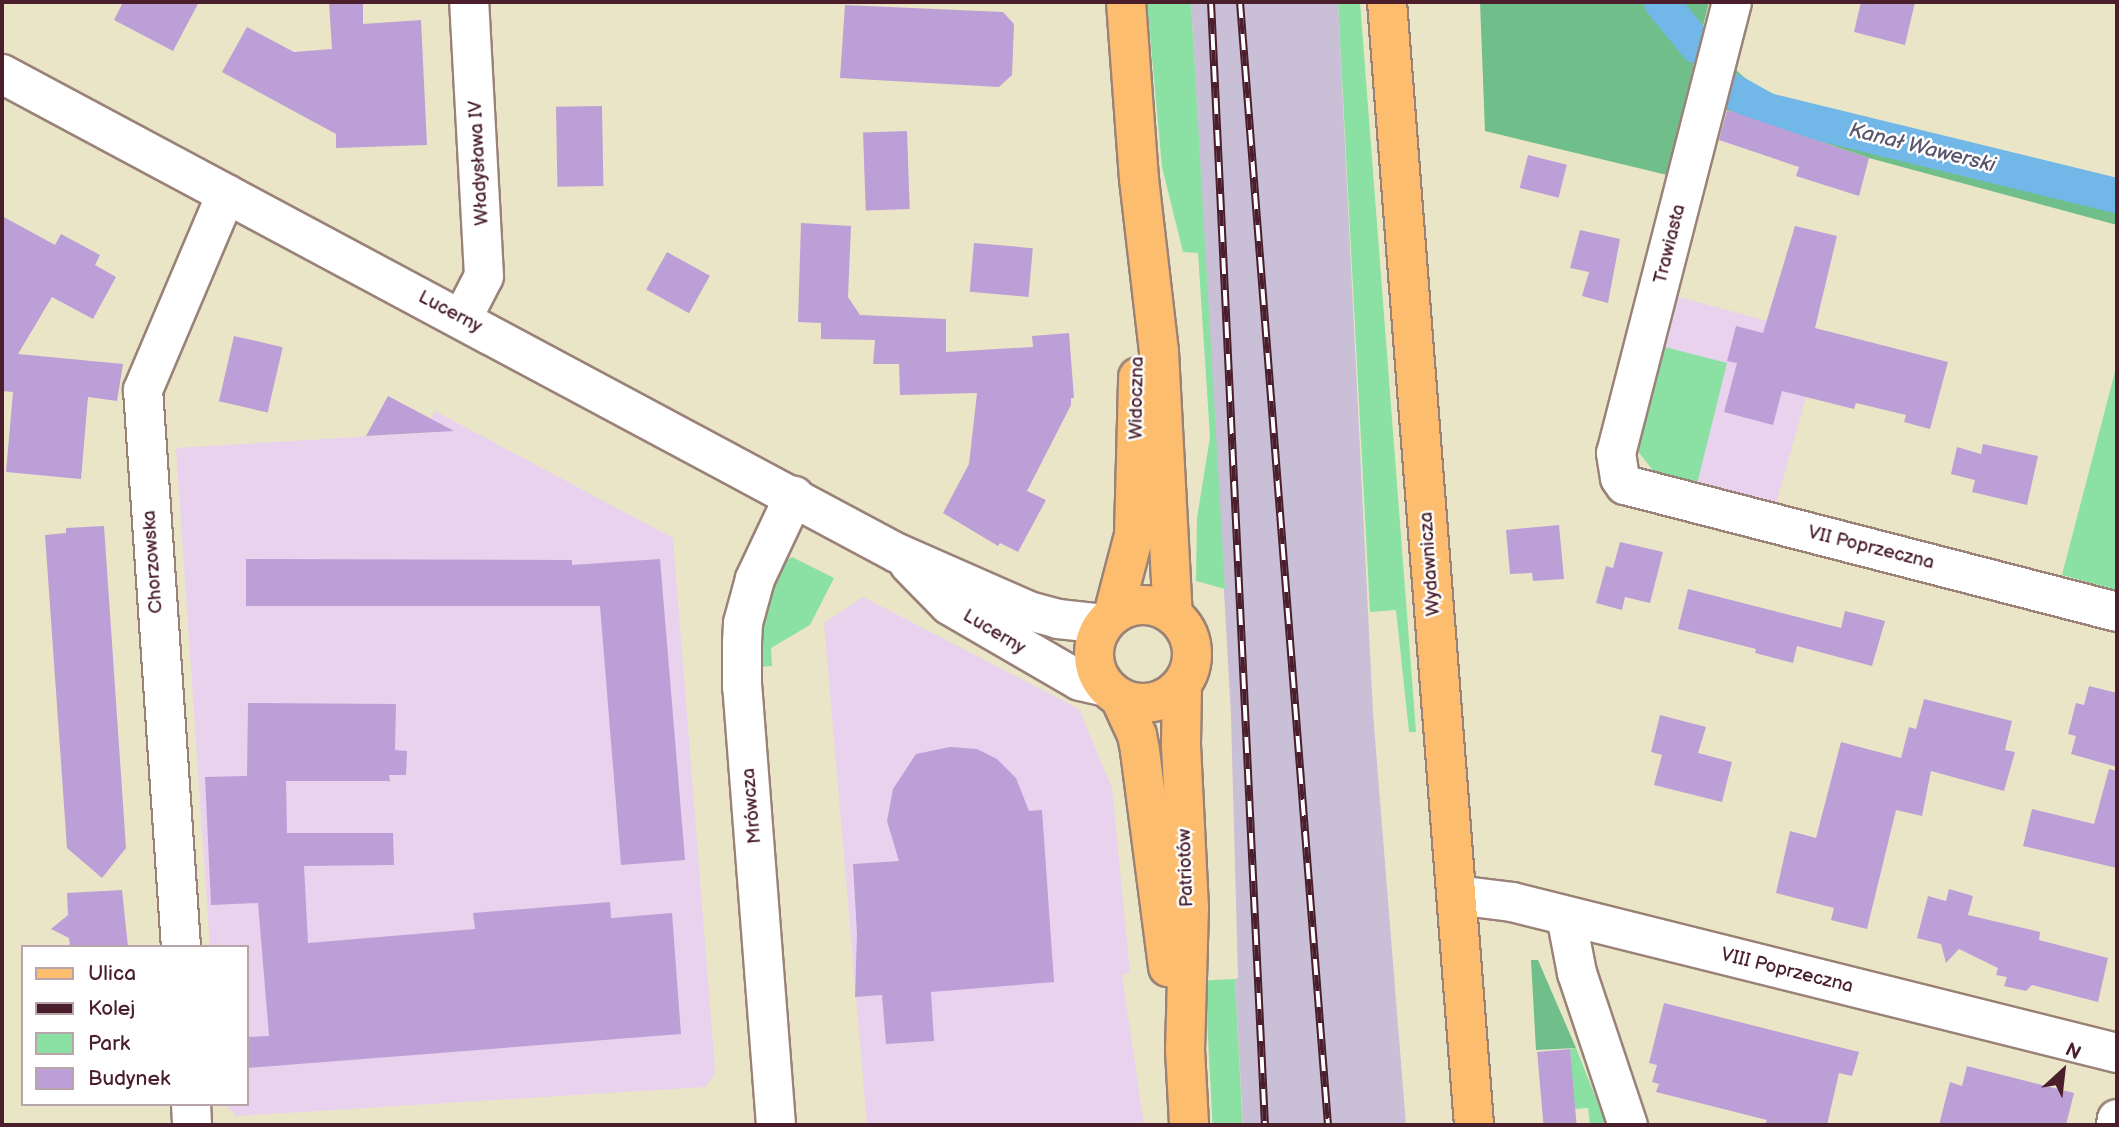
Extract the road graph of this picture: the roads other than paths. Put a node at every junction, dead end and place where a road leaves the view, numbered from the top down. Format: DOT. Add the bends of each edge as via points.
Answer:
graph roads {
  1 [pos="469,2"];
  2 [pos="1126,2"];
  3 [pos="1387,2"];
  4 [pos="1732,2"];
  5 [pos="2,74"];
  6 [pos="1139,179"];
  7 [pos="226,194"];
  8 [pos="462,319"];
  9 [pos="1625,485"];
  10 [pos="794,496"];
  11 [pos="2117,612"];
  12 [pos="1173,615"];
  13 [pos="1006,619"];
  14 [pos="1109,620"];
  15 [pos="1182,686"];
  16 [pos="1113,693"];
  17 [pos="1457,895"];
  18 [pos="1566,916"];
  19 [pos="181,945"];
  20 [pos="1185,1050"];
  21 [pos="2117,1054"];
  22 [pos="191,1106"];
  23 [pos="2117,1119"];
  24 [pos="192,1125"];
  25 [pos="776,1125"];
  26 [pos="1189,1125"];
  27 [pos="1474,1125"];
  28 [pos="1628,1125"];
  29 [pos="2116,1125"];
  1 -- 8 [label="street, Władysława IV" via="484,276"];
  2 -- 6 [label="main road, Widoczna"];
  3 -- 17 [label="main road, Wydawnicza"];
  4 -- 9 [label="street, Trawiasta" via="1616,453 1616,467"];
  5 -- 7 [label="street, Lucerny"];
  6 -- 12 [label="main road, Widoczna" via="1159,352"];
  6 -- 14 [label="main road, Widoczna" via="1134,535"];
  7 -- 8 [label="street, Lucerny"];
  7 -- 19 [label="street, Chorzowska" via="143,390"];
  8 -- 10 [label="street, Lucerny"];
  9 -- 11 [label="street, VII Poprzeczna"];
  10 -- 13 [label="street, Lucerny"];
  10 -- 25 [label="street, Mrówcza" via="755,579 742,643"];
  12 -- 14 [label="main road" via="1143,605 1128,607"];
  12 -- 15 [label="main road" via="1193,648 1191,668"];
  13 -- 14 [label="street, Lucerny"];
  13 -- 16 [label="street, Lucerny" via="1080,681"];
  14 -- 16 [label="main road" via="1094,649 1096,670"];
  15 -- 16 [label="main road" via="1164,700 1142,704"];
  15 -- 20 [label="main road, Patriotów" via="1189,907"];
  16 -- 20 [label="main road, Patriotów" via="1137,735 1166,957"];
  17 -- 18 [label="street, VIII Poprzeczna" via="1512,902"];
  17 -- 27 [label="main road, Wydawnicza"];
  18 -- 21 [label="street, VIII Poprzeczna"];
  18 -- 28 [label="street" via="1577,973"];
  20 -- 26 [label="main road, Patriotów"];
  22 -- 24 [label="street"];
  23 -- 29 [label="street"];
}
